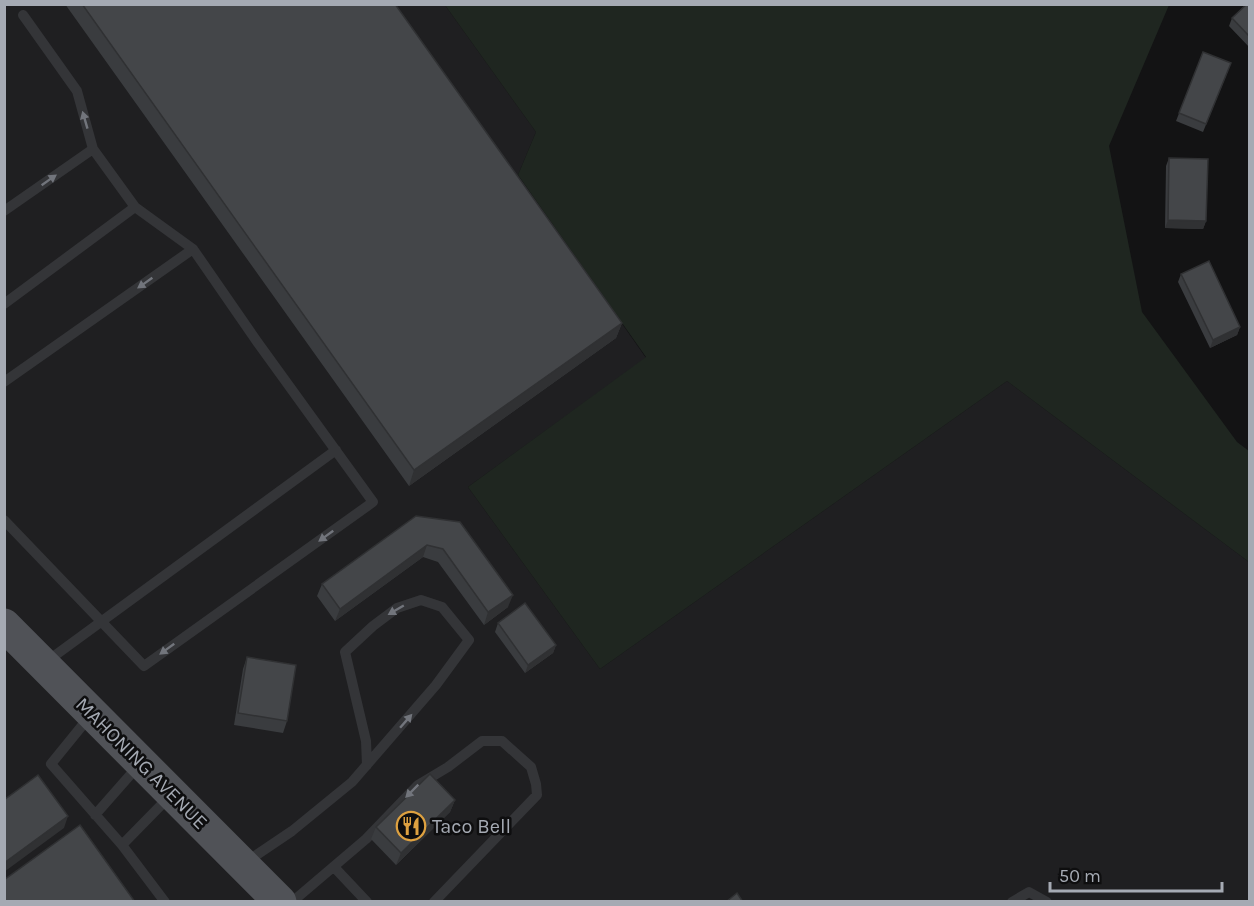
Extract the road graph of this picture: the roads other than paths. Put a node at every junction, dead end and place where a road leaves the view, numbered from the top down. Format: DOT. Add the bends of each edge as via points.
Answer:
graph roads {
  1 [pos="22,15"];
  2 [pos="93,148"];
  3 [pos="135,207"];
  4 [pos="4,211"];
  5 [pos="193,249"];
  6 [pos="4,304"];
  7 [pos="4,382"];
  8 [pos="336,450"];
  9 [pos="4,520"];
  10 [pos="101,622"];
  11 [pos="4,625"];
  12 [pos="43,664"];
  13 [pos="93,714"];
  14 [pos="141,763"];
  15 [pos="367,765"];
  16 [pos="172,794"];
  17 [pos="95,814"];
  18 [pos="122,845"];
  19 [pos="243,864"];
  20 [pos="334,867"];
  21 [pos="165,902"];
  22 [pos="280,902"];
  23 [pos="292,902"];
  24 [pos="367,902"];
  25 [pos="434,902"];
  26 [pos="1012,902"];
  27 [pos="1047,902"];
  2 -- 1 [label="lane, one-way" via="76,91"];
  2 -- 3 [label="lane"];
  4 -- 2 [label="lane, one-way"];
  3 -- 5 [label="lane"];
  3 -- 6 [label="lane"];
  5 -- 7 [label="lane, one-way"];
  5 -- 8 [label="lane"];
  8 -- 10 [label="lane"];
  8 -- 10 [label="lane, one-way" via="373,502 144,666"];
  9 -- 10 [label="lane"];
  10 -- 12 [label="lane"];
  11 -- 12 [label="main road, MAHONING AVENUE"];
  12 -- 13 [label="main road, MAHONING AVENUE"];
  13 -- 14 [label="main road, MAHONING AVENUE"];
  13 -- 17 [label="lane" via="51,764"];
  14 -- 16 [label="main road, MAHONING AVENUE"];
  14 -- 17 [label="lane"];
  15 -- 15 [label="lane, one-way" via="469,640 442,607 421,600 397,608 345,652 366,741"];
  15 -- 19 [label="lane" via="292,831"];
  16 -- 18 [label="lane"];
  16 -- 19 [label="main road, MAHONING AVENUE"];
  17 -- 18 [label="lane"];
  18 -- 21 [label="lane"];
  19 -- 22 [label="main road, MAHONING AVENUE"];
  20 -- 23 [label="lane"];
  20 -- 24 [label="lane"];
  25 -- 20 [label="lane, one-way" via="537,795 531,767 502,741 482,741 418,785"];
  26 -- 27 [label="lane" via="1029,892"];
}
